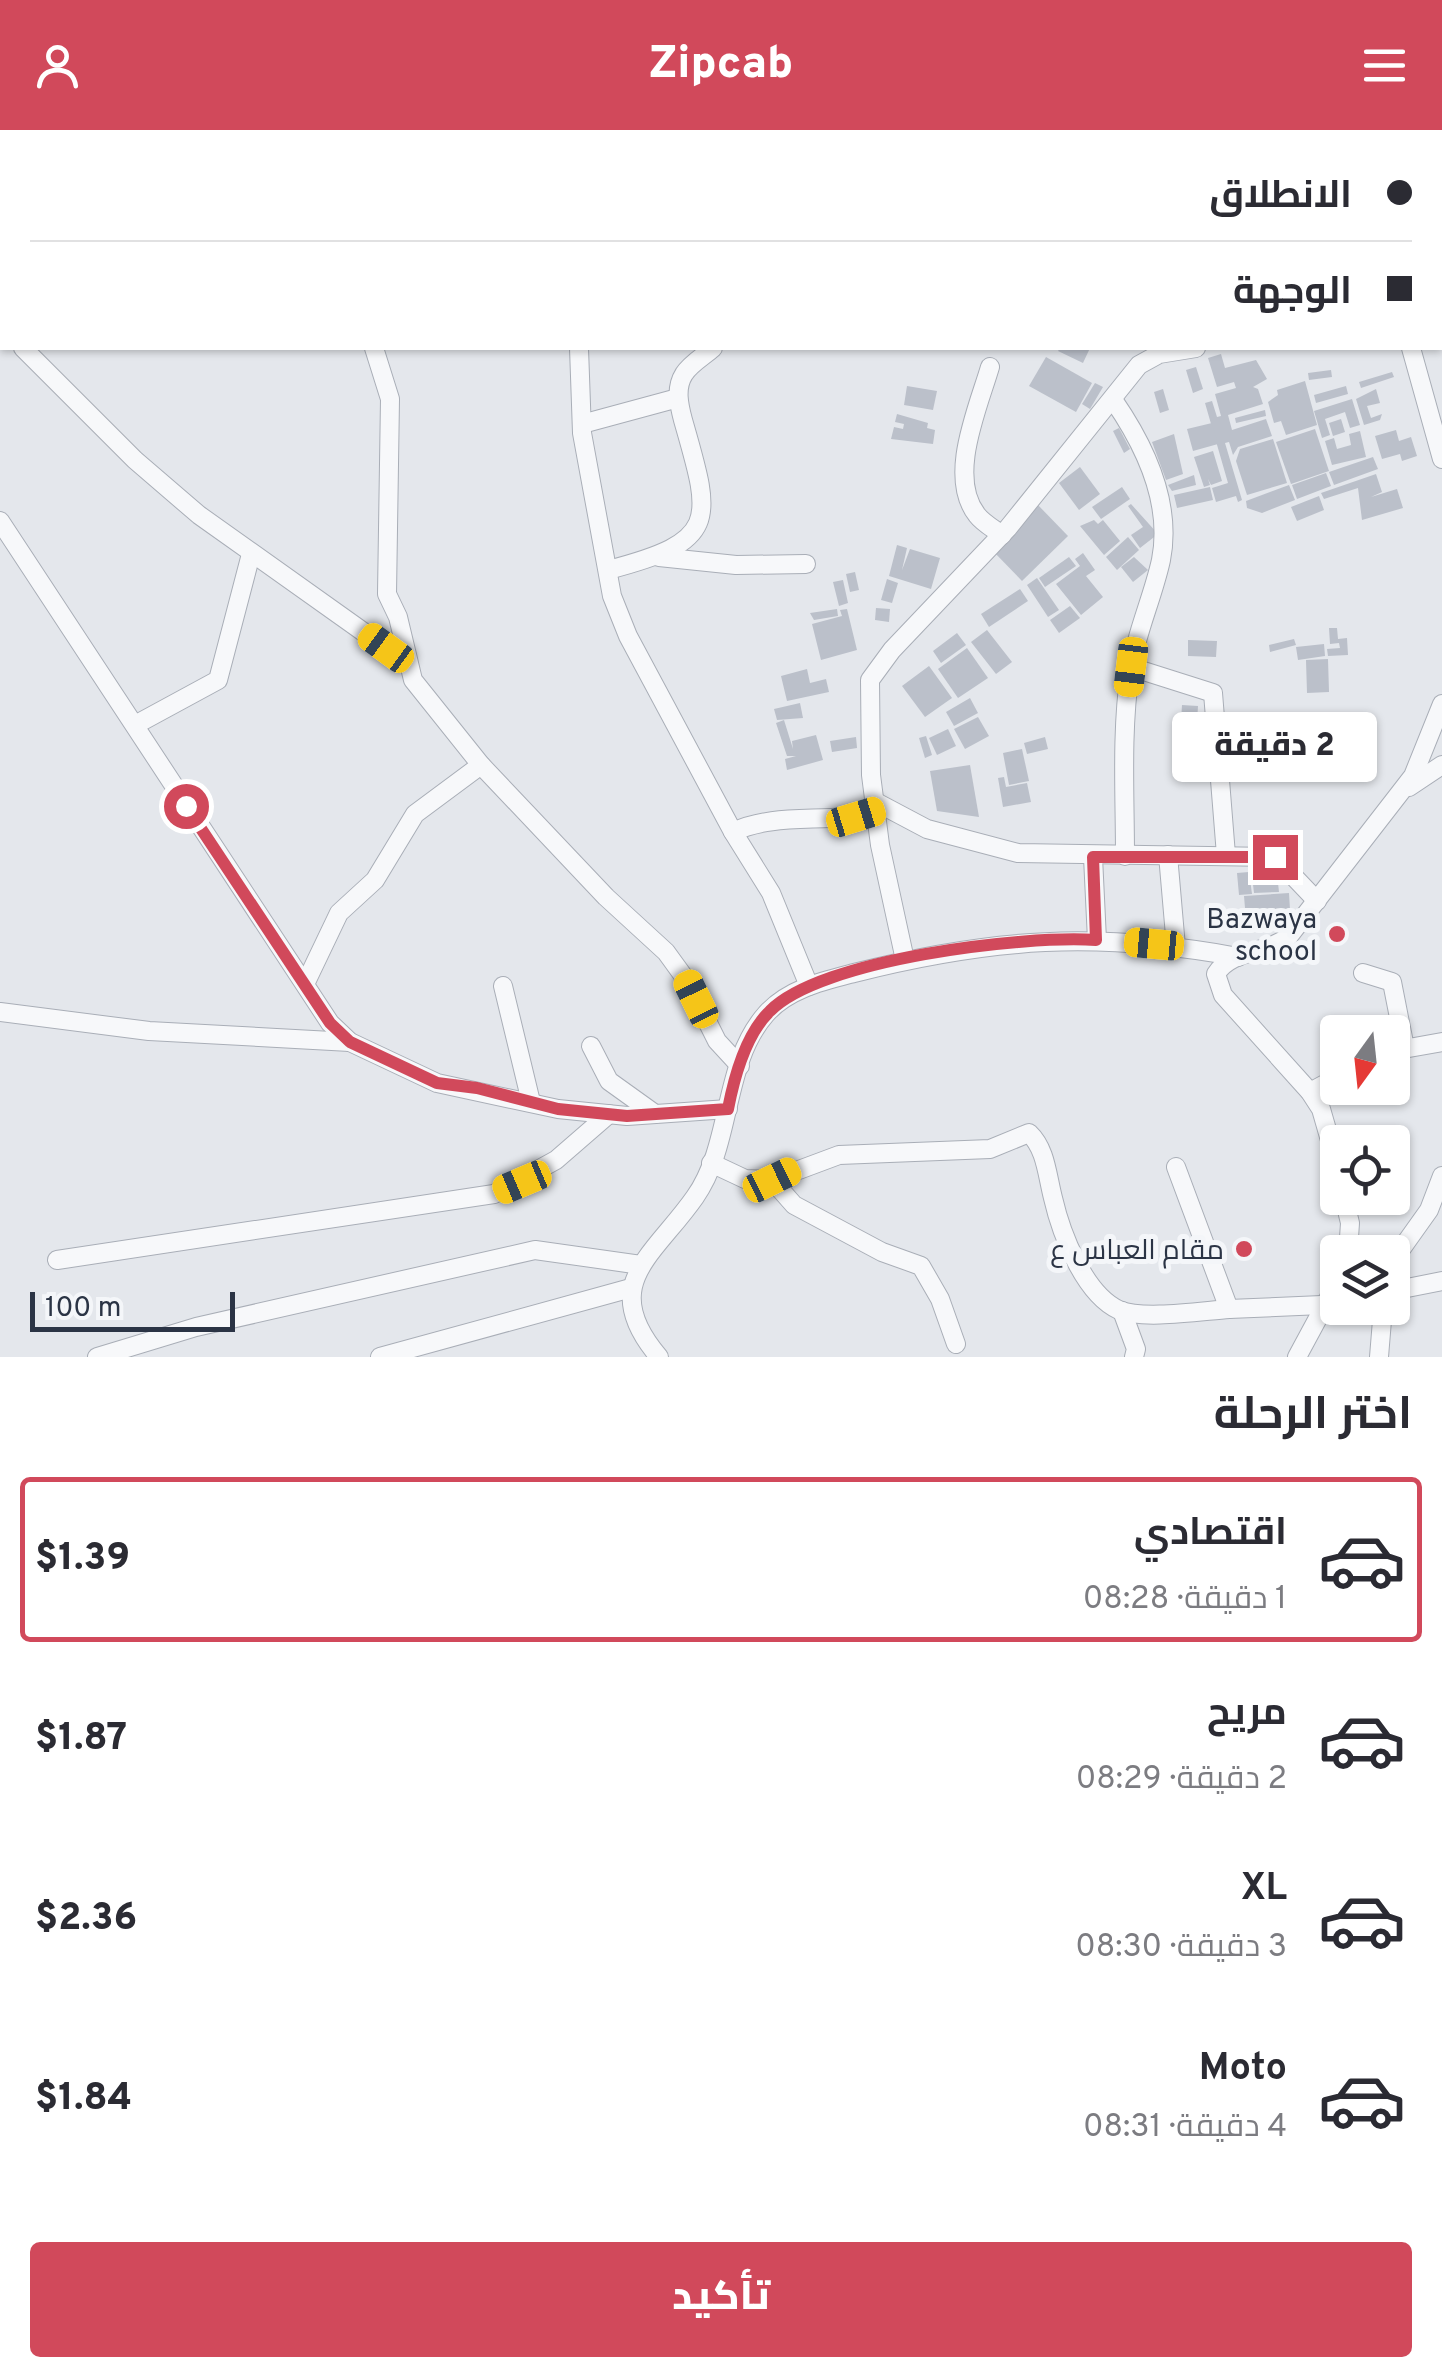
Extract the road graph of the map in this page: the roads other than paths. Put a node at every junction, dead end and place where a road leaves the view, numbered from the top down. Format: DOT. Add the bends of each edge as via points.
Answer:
graph roads {
  1 [pos="25,350"];
  2 [pos="375,350"];
  3 [pos="578,350"];
  4 [pos="711,350"];
  5 [pos="1184,350"];
  6 [pos="1412,350"];
  7 [pos="990,367"];
  8 [pos="678,398"];
  9 [pos="1114,402"];
  10 [pos="582,424"];
  11 [pos="1442,460"];
  12 [pos="0,521"];
  13 [pos="1002,535"];
  14 [pos="252,554"];
  15 [pos="658,556"];
  16 [pos="806,564"];
  17 [pos="608,570"];
  18 [pos="408,664"];
  19 [pos="1131,667"];
  20 [pos="1442,704"];
  21 [pos="135,725"];
  22 [pos="1442,765"];
  23 [pos="481,766"];
  24 [pos="1403,791"];
  25 [pos="877,806"];
  26 [pos="733,832"];
  27 [pos="1168,855"];
  28 [pos="1226,855"];
  29 [pos="1125,856"];
  30 [pos="1093,857"];
  31 [pos="1318,900"];
  32 [pos="1096,940"];
  33 [pos="1176,947"];
  34 [pos="1238,957"];
  35 [pos="906,960"];
  36 [pos="1363,973"];
  37 [pos="306,982"];
  38 [pos="503,986"];
  39 [pos="809,986"];
  40 [pos="0,1012"];
  41 [pos="1395,1015"];
  42 [pos="350,1042"];
  43 [pos="1442,1042"];
  44 [pos="591,1046"];
  45 [pos="1410,1047"];
  46 [pos="740,1066"];
  47 [pos="1320,1087"];
  48 [pos="1310,1092"];
  49 [pos="531,1102"];
  50 [pos="728,1109"];
  51 [pos="609,1114"];
  52 [pos="655,1114"];
  53 [pos="1325,1125"];
  54 [pos="711,1162"];
  55 [pos="1176,1166"];
  56 [pos="1442,1176"];
  57 [pos="772,1180"];
  58 [pos="1410,1237"];
  59 [pos="57,1260"];
  60 [pos="641,1265"];
  61 [pos="1442,1281"];
  62 [pos="1410,1287"];
  63 [pos="630,1288"];
  64 [pos="1320,1295"];
  65 [pos="1228,1309"];
  66 [pos="1122,1312"];
  67 [pos="1320,1315"];
  68 [pos="1382,1325"];
  69 [pos="956,1344"];
  70 [pos="97,1357"];
  71 [pos="380,1357"];
  72 [pos="659,1357"];
  73 [pos="1134,1357"];
  74 [pos="1297,1357"];
  75 [pos="1379,1357"];
  1 -- 14 [label="street" via="136,460"];
  2 -- 18 [label="street" via="390,399 386,594"];
  3 -- 10 [label="street"];
  4 -- 8 [label="street" via="683,375"];
  5 -- 9 [label="street" via="1139,365"];
  6 -- 11 [label="street"];
  7 -- 13 [label="street" via="965,486 978,517"];
  8 -- 10 [label="street"];
  8 -- 15 [label="street" via="705,501 685,542"];
  9 -- 13 [label="street"];
  9 -- 19 [label="street" via="1148,463 1164,520 1162,558"];
  10 -- 17 [label="street"];
  12 -- 21 [label="street"];
  13 -- 25 [label="street" via="870,680"];
  14 -- 18 [label="street"];
  14 -- 21 [label="street" via="218,680"];
  15 -- 16 [label="street" via="736,566"];
  15 -- 17 [label="street"];
  17 -- 26 [label="street" via="628,636"];
  18 -- 23 [label="street" via="413,680"];
  19 -- 28 [label="street" via="1213,693"];
  19 -- 29 [label="street" via="1124,726"];
  20 -- 24 [label="street"];
  21 -- 37 [label="street"];
  22 -- 24 [label="street"];
  23 -- 37 [label="street" via="415,814 375,880 339,913"];
  23 -- 46 [label="street" via="658,943 687,981 717,1041"];
  24 -- 31 [label="street"];
  25 -- 26 [label="street" via="856,817 752,824"];
  25 -- 30 [label="street" via="927,829 1018,853"];
  25 -- 35 [label="street"];
  26 -- 39 [label="street" via="771,893"];
  27 -- 28 [label="street"];
  27 -- 29 [label="street"];
  27 -- 33 [label="street"];
  28 -- 31 [label="street" via="1275,857"];
  29 -- 30 [label="street"];
  30 -- 32 [label="street"];
  31 -- 34 [label="street" via="1280,943"];
  32 -- 33 [label="street"];
  32 -- 35 [label="street" via="991,944"];
  33 -- 34 [label="street"];
  34 -- 48 [label="street" via="1216,974 1223,995"];
  35 -- 39 [label="street"];
  36 -- 41 [label="street" via="1392,982"];
  37 -- 42 [label="street"];
  38 -- 49 [label="street"];
  39 -- 46 [label="street" via="767,1013"];
  40 -- 42 [label="street" via="148,1031"];
  42 -- 49 [label="street" via="437,1083"];
  43 -- 45 [label="street"];
  44 -- 52 [label="street" via="609,1081"];
  46 -- 50 [label="street"];
  47 -- 48 [label="street"];
  48 -- 53 [label="street"];
  49 -- 51 [label="street"];
  50 -- 52 [label="street"];
  50 -- 54 [label="street"];
  51 -- 52 [label="street"];
  51 -- 59 [label="street" via="556,1160 494,1194"];
  54 -- 57 [label="street" via="745,1180"];
  54 -- 60 [label="street" via="692,1202"];
  55 -- 65 [label="street"];
  56 -- 58 [label="street"];
  57 -- 66 [label="street" via="839,1155 990,1150 1029,1133 1040,1143 1056,1213 1074,1254 1101,1298"];
  57 -- 69 [label="street" via="794,1205 920,1266"];
  60 -- 63 [label="street"];
  60 -- 70 [label="street" via="535,1250 196,1327"];
  61 -- 62 [label="street"];
  63 -- 71 [label="street"];
  63 -- 72 [label="street" via="638,1326"];
  64 -- 65 [label="street"];
  65 -- 66 [label="street"];
  66 -- 73 [label="street"];
  67 -- 74 [label="street"];
  68 -- 75 [label="street"];
}
